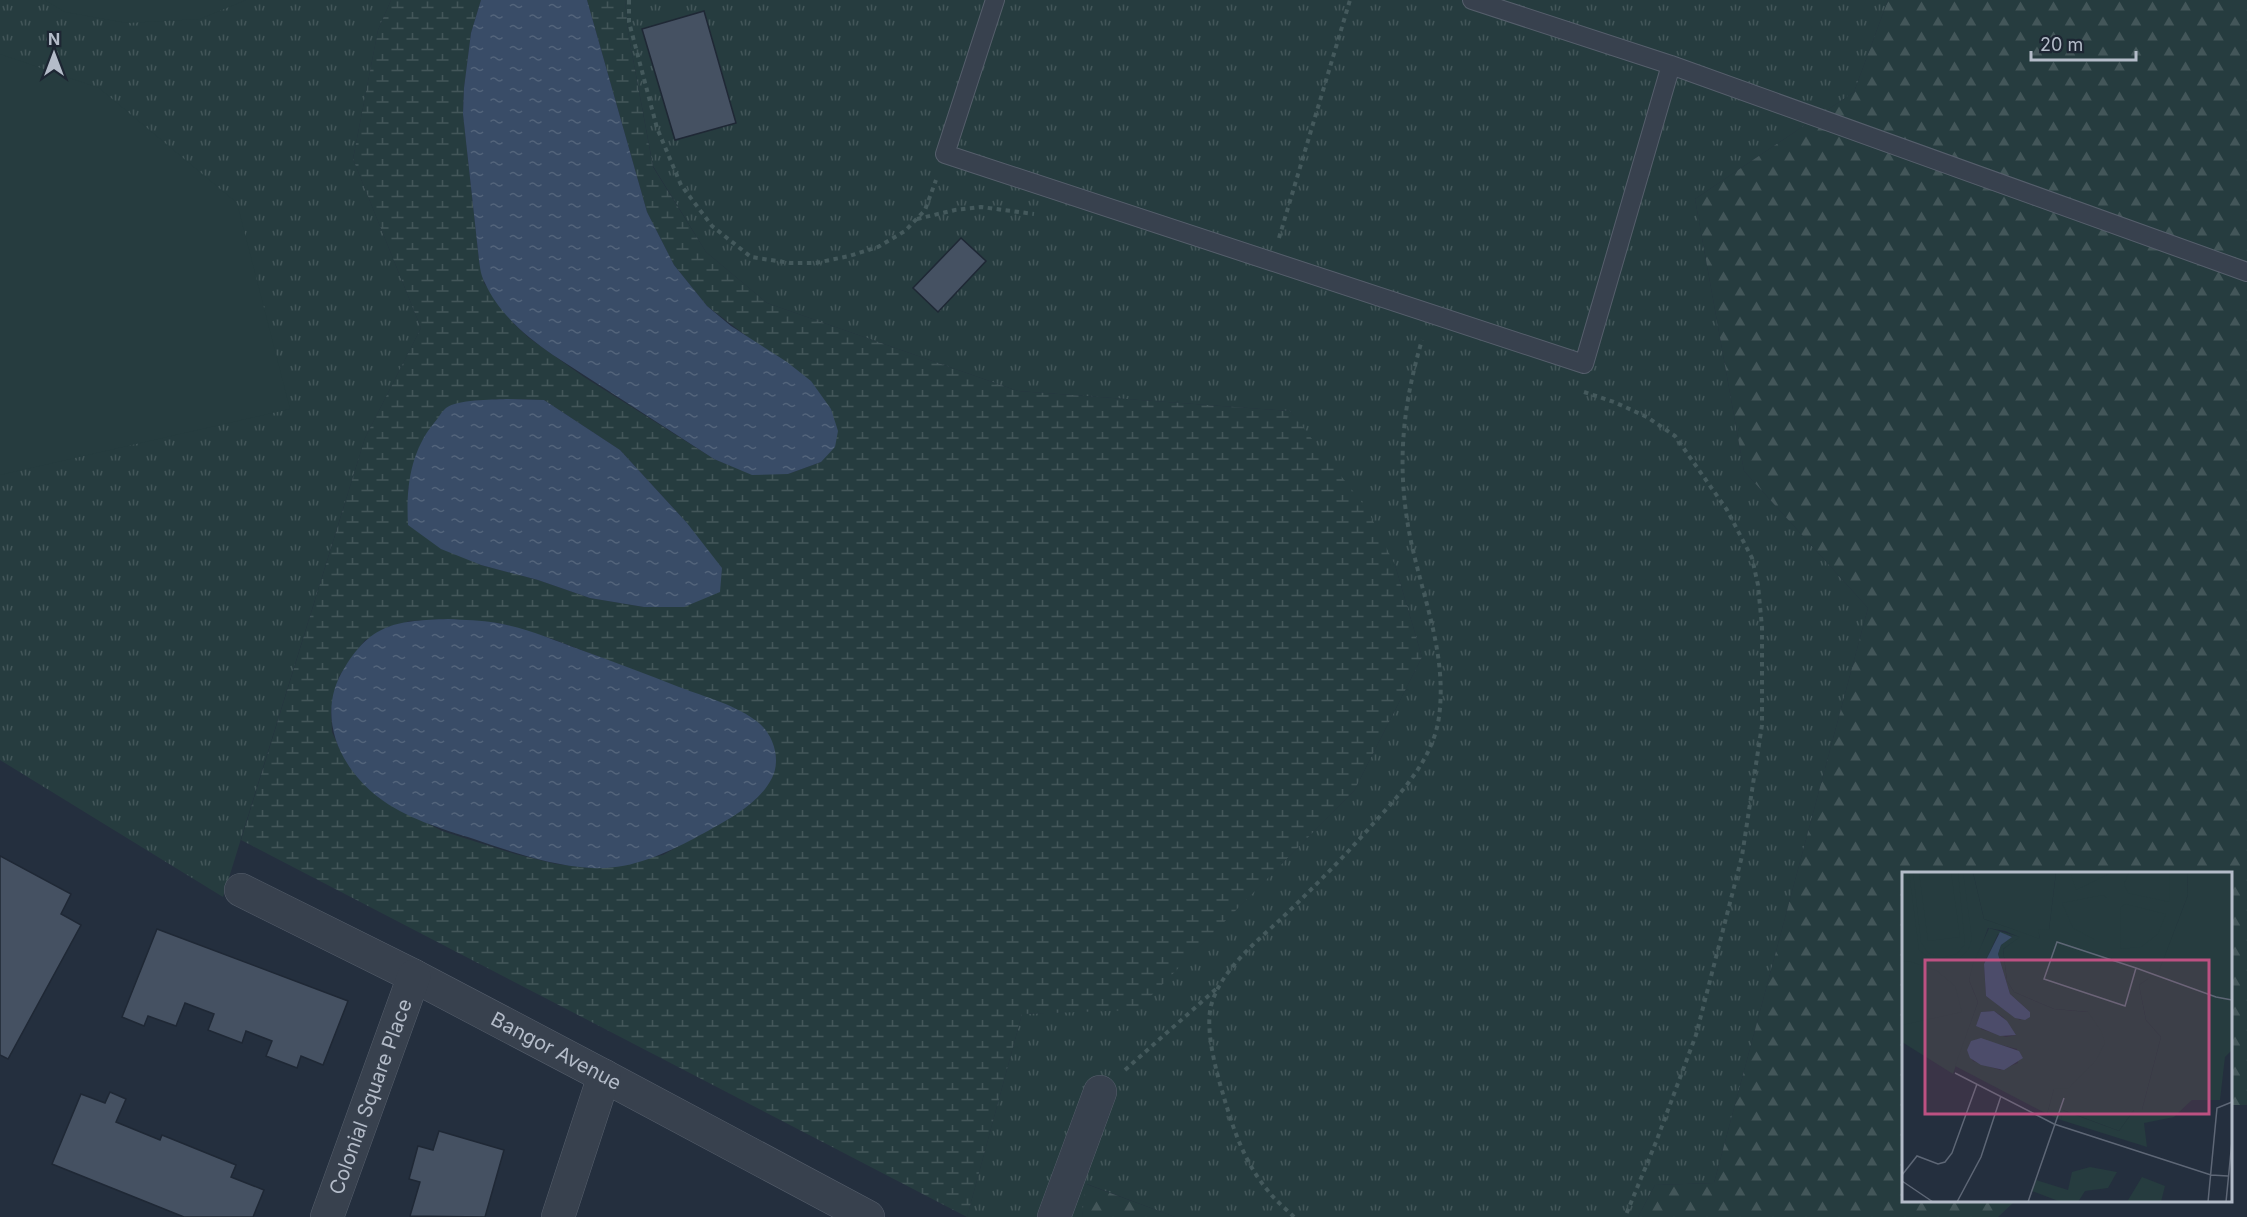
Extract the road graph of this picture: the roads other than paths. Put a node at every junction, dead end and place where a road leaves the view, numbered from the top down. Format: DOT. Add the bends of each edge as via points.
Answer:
graph roads {
  1 [pos="994,0"];
  2 [pos="1472,0"];
  3 [pos="1671,65"];
  4 [pos="2247,272"];
  5 [pos="242,890"];
  6 [pos="414,976"];
  7 [pos="604,1076"];
  8 [pos="1100,1092"];
  9 [pos="327,1217"];
  10 [pos="558,1217"];
  11 [pos="868,1217"];
  12 [pos="1054,1217"];
  1 -- 3 [label="lane" via="945,154 1584,364"];
  2 -- 3 [label="lane"];
  3 -- 4 [label="lane"];
  5 -- 6 [label="street, Bangor Avenue"];
  6 -- 7 [label="street, Bangor Avenue"];
  6 -- 9 [label="street, Colonial Square Place"];
  7 -- 10 [label="street"];
  7 -- 11 [label="street, Bangor Avenue"];
  8 -- 12 [label="street"];
}
